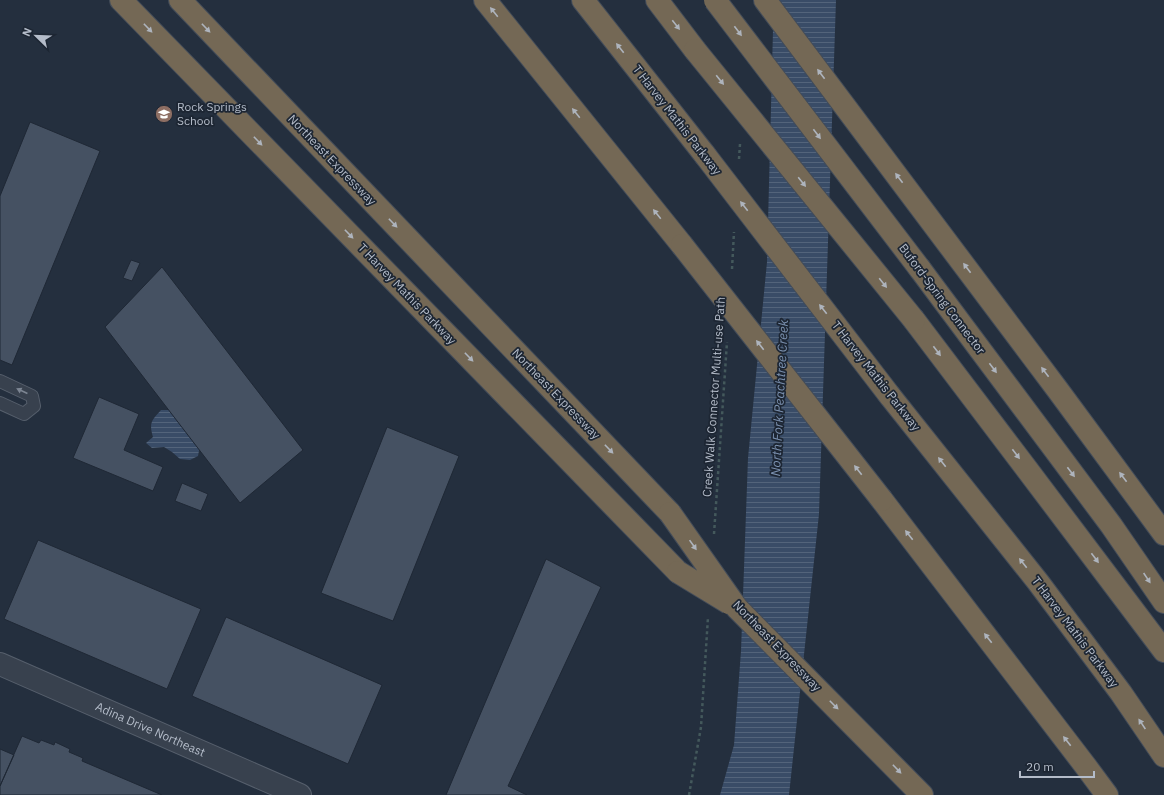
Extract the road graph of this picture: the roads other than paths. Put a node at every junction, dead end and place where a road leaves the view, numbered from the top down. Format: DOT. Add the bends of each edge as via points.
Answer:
graph roads {
  1 [pos="121,0"];
  2 [pos="180,0"];
  3 [pos="484,0"];
  4 [pos="583,0"];
  5 [pos="657,0"];
  6 [pos="714,0"];
  7 [pos="765,0"];
  8 [pos="0,381"];
  9 [pos="0,403"];
  10 [pos="1164,534"];
  11 [pos="1164,602"];
  12 [pos="737,608"];
  13 [pos="1164,651"];
  14 [pos="0,664"];
  15 [pos="1164,756"];
  16 [pos="300,795"];
  17 [pos="922,795"];
  18 [pos="1107,795"];
  1 -- 12 [label="highway, T Harvey Mathis Parkway, one-way, bridge" via="678,572"];
  2 -- 12 [label="highway, Northeast Expressway, one-way, bridge" via="670,513"];
  18 -- 3 [label="highway, one-way, bridge" via="882,500 682,244"];
  15 -- 4 [label="highway, T Harvey Mathis Parkway, one-way, bridge" via="1121,693 1038,582 890,396"];
  5 -- 13 [label="highway, one-way, bridge" via="914,320"];
  6 -- 11 [label="highway, Buford-Spring Connector, one-way, bridge" via="920,269 1111,525"];
  10 -- 7 [label="highway, one-way"];
  9 -- 8 [label="lane, one-way" via="24,414 39,408 32,396"];
  12 -- 17 [label="highway, Northeast Expressway, one-way"];
  14 -- 16 [label="street, Adina Drive Northeast"];
}
